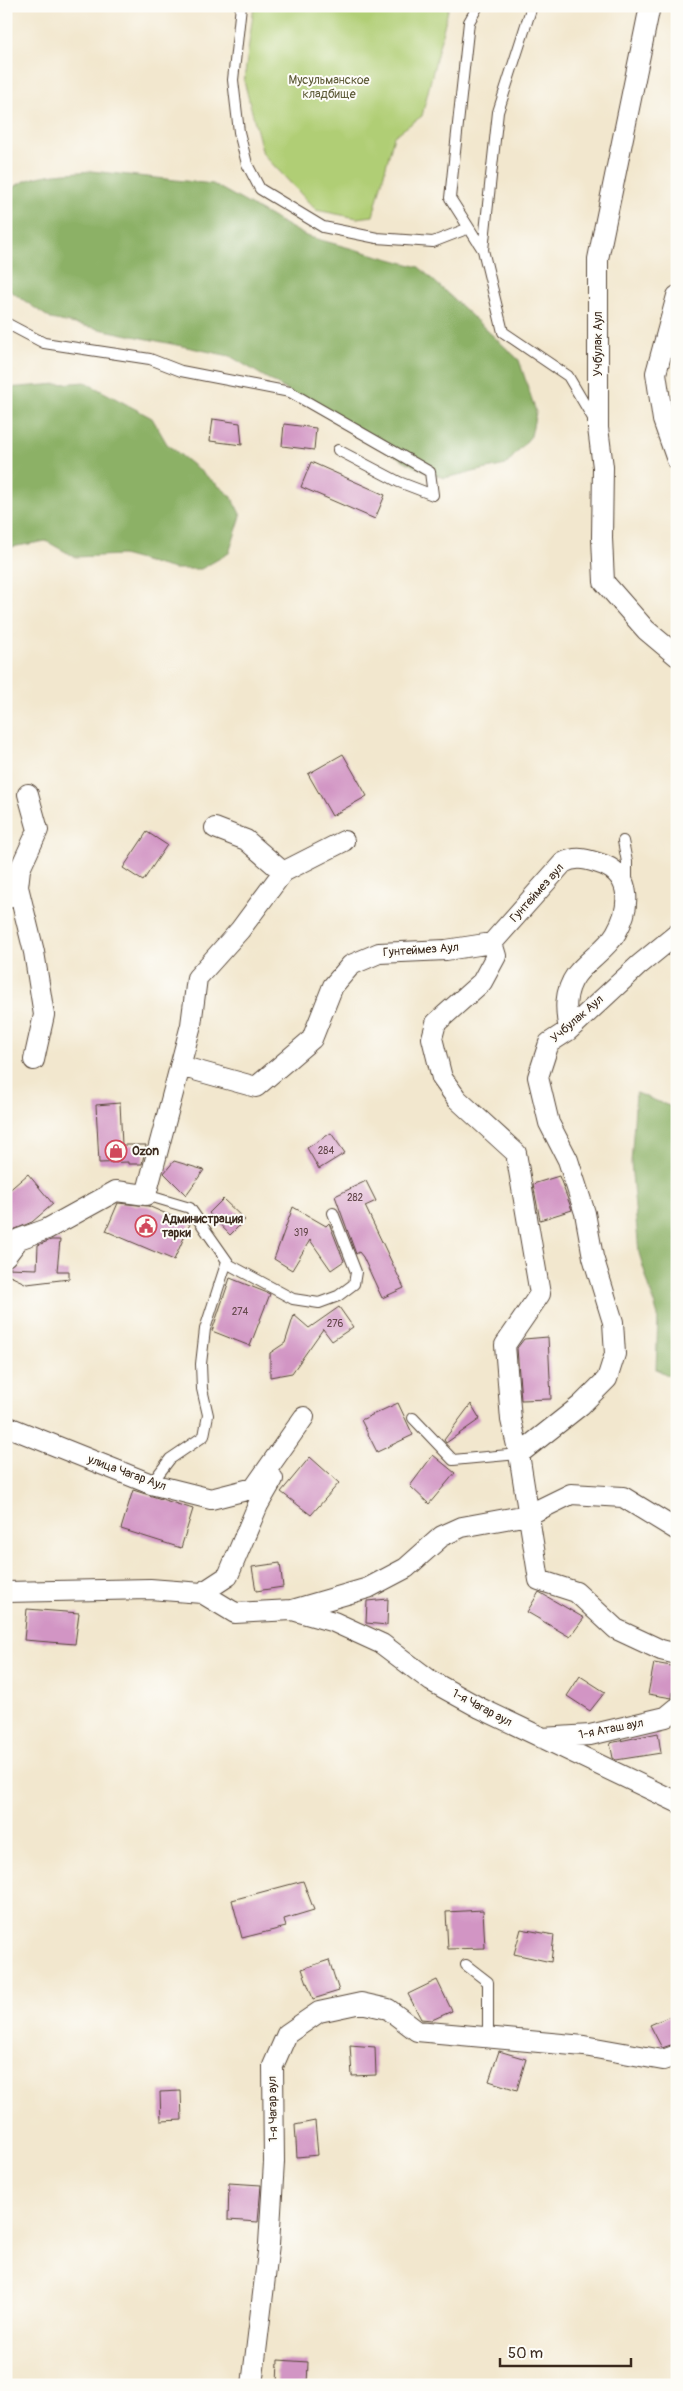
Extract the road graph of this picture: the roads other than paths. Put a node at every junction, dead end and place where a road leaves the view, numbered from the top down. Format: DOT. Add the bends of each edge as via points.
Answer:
graph roads {
  1 [pos="242,6"];
  2 [pos="478,6"];
  3 [pos="532,6"];
  4 [pos="650,6"];
  5 [pos="469,228"];
  6 [pos="483,250"];
  7 [pos="677,296"];
  8 [pos="6,323"];
  9 [pos="598,428"];
  10 [pos="338,450"];
  11 [pos="677,460"];
  12 [pos="677,656"];
  13 [pos="28,794"];
  14 [pos="215,828"];
  15 [pos="344,841"];
  16 [pos="623,841"];
  17 [pos="283,872"];
  18 [pos="628,891"];
  19 [pos="12,893"];
  20 [pos="677,934"];
  21 [pos="492,943"];
  22 [pos="569,1030"];
  23 [pos="34,1060"];
  24 [pos="180,1066"];
  25 [pos="146,1195"];
  26 [pos="333,1213"];
  27 [pos="6,1256"];
  28 [pos="227,1261"];
  29 [pos="413,1418"];
  30 [pos="6,1426"];
  31 [pos="519,1454"];
  32 [pos="151,1484"];
  33 [pos="528,1515"];
  34 [pos="677,1530"];
  35 [pos="6,1592"];
  36 [pos="202,1593"];
  37 [pos="292,1610"];
  38 [pos="677,1654"];
  39 [pos="677,1708"];
  40 [pos="541,1738"];
  41 [pos="677,1802"];
  42 [pos="466,1965"];
  43 [pos="488,2038"];
  44 [pos="677,2055"];
  45 [pos="252,2385"];
  1 -- 5 [label="lane" via="233,80 247,164 260,189 323,227 377,238 433,242"];
  2 -- 5 [label="lane" via="469,22 450,198"];
  3 -- 6 [label="lane" via="498,112"];
  4 -- 9 [label="street, Учбулак Аул" via="598,259"];
  5 -- 6 [label="lane"];
  6 -- 9 [label="lane" via="503,332 568,376"];
  7 -- 11 [label="street" via="656,373 664,420"];
  8 -- 10 [label="lane" via="44,343 150,359 181,371 290,392 430,472 433,495 399,482"];
  9 -- 12 [label="street, Учбулак Аул" via="603,467 604,582 646,630"];
  13 -- 19 [label="street" via="38,830"];
  14 -- 17 [label="street" via="246,840"];
  15 -- 17 [label="street"];
  16 -- 18 [label="lane"];
  17 -- 24 [label="street" via="240,930 197,978"];
  18 -- 21 [label="street, Гунтеймез аул" via="619,874 611,868 590,860 571,859"];
  18 -- 22 [label="street" via="616,934 576,975 569,990 565,1003"];
  19 -- 23 [label="street" via="34,952 44,1016"];
  20 -- 22 [label="street, Учбулак Аул"];
  21 -- 24 [label="street, Гунтеймез Аул" via="446,950 379,953 351,965 333,986 312,1039 256,1087"];
  21 -- 31 [label="street" via="496,956 482,982 436,1023 432,1038 442,1078 452,1092 516,1154 540,1294 505,1345 511,1420"];
  22 -- 31 [label="street, Учбулак Аул" via="549,1043 538,1077 550,1123 568,1160 585,1213 593,1257 613,1322 616,1354 607,1379 581,1405"];
  24 -- 25 [label="street"];
  25 -- 27 [label="street" via="116,1191 47,1229 19,1239"];
  25 -- 28 [label="lane" via="190,1208"];
  26 -- 28 [label="lane" via="356,1272 354,1284 338,1296 319,1303 293,1299"];
  28 -- 32 [label="lane" via="205,1329 201,1364 208,1415 204,1436 170,1459"];
  29 -- 31 [label="lane" via="453,1460"];
  30 -- 32 [label="street, улица Чагар Аул"];
  31 -- 33 [label="street"];
  32 -- 36 [label="street, улица Чагар Аул" via="211,1499 254,1488 304,1417 282,1466 258,1505 228,1576"];
  33 -- 34 [label="street" via="571,1494 623,1497"];
  33 -- 37 [label="street" via="462,1527 442,1536 406,1568 368,1588"];
  33 -- 38 [label="street" via="539,1580 576,1592 616,1629"];
  35 -- 36 [label="street" via="150,1589"];
  36 -- 37 [label="street" via="235,1613"];
  37 -- 40 [label="street, 1-я Чагар аул" via="334,1622 382,1644 430,1681"];
  39 -- 40 [label="street, 1-я Аташ аул" via="666,1717 590,1735"];
  40 -- 41 [label="street, 1-я Чагар аул"];
  42 -- 43 [label="lane" via="488,1982"];
  43 -- 44 [label="street, 1-я Чагар аул" via="584,2046 663,2060"];
  43 -- 45 [label="street, 1-я Чагар аул" via="418,2031 388,2009 361,2003 319,2012 287,2034 273,2066 274,2162 269,2244"];
}
